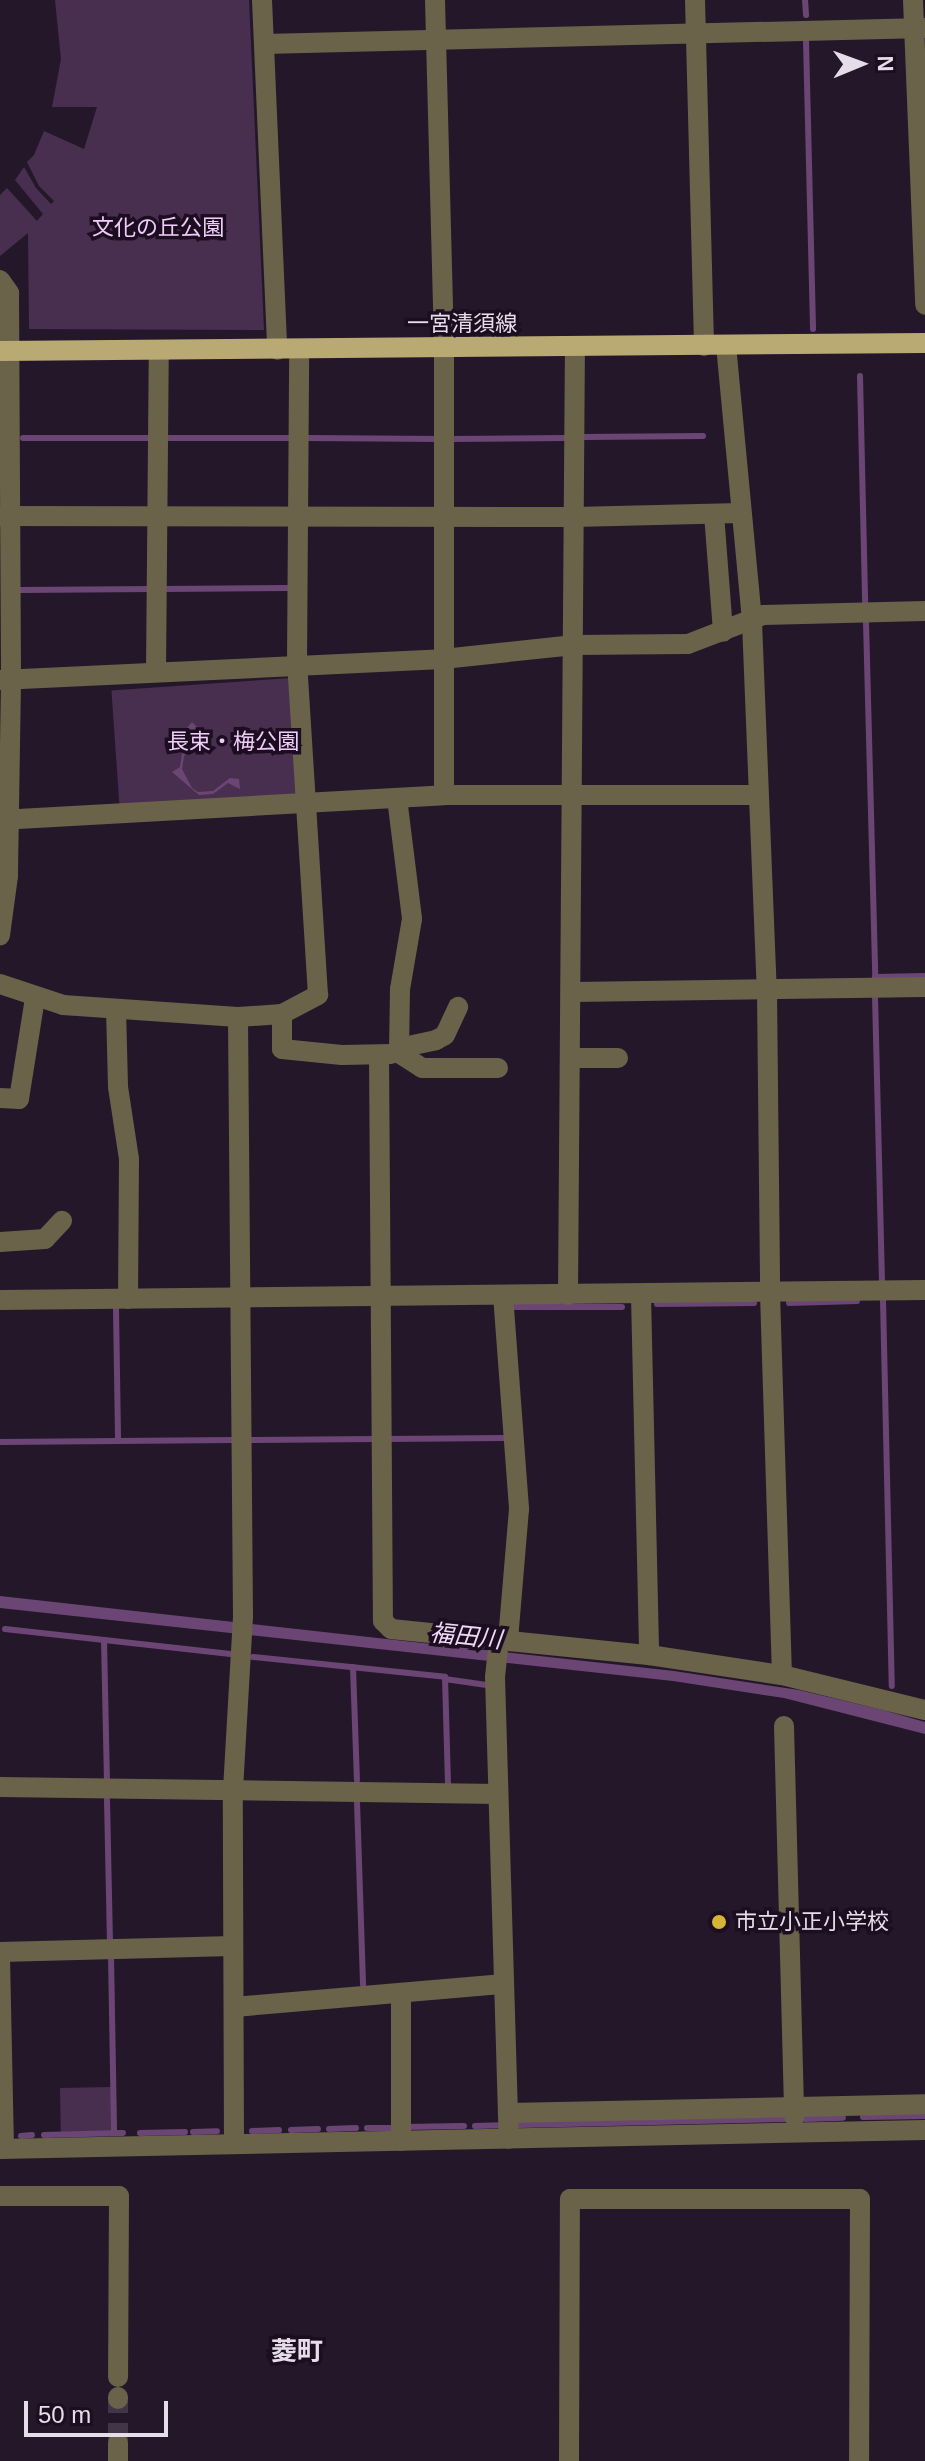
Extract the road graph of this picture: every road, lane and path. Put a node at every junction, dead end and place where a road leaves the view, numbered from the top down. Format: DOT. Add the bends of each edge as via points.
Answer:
graph roads {
  1 [pos="262,0"];
  2 [pos="435,0"];
  3 [pos="695,0"];
  4 [pos="913,0"];
  5 [pos="919,28"];
  6 [pos="696,33"];
  7 [pos="436,40"];
  8 [pos="264,44"];
  9 [pos="0,280"];
  10 [pos="925,305"];
  11 [pos="925,343"];
  12 [pos="726,345"];
  13 [pos="704,346"];
  14 [pos="575,347"];
  15 [pos="299,349"];
  16 [pos="444,349"];
  17 [pos="159,350"];
  18 [pos="277,350"];
  19 [pos="5,351"];
  20 [pos="740,513"];
  21 [pos="714,514"];
  22 [pos="5,516"];
  23 [pos="158,516"];
  24 [pos="297,516"];
  25 [pos="446,516"];
  26 [pos="574,517"];
  27 [pos="925,611"];
  28 [pos="752,622"];
  29 [pos="723,632"];
  30 [pos="574,645"];
  31 [pos="443,659"];
  32 [pos="297,664"];
  33 [pos="156,672"];
  34 [pos="6,681"];
  35 [pos="574,794"];
  36 [pos="444,795"];
  37 [pos="757,795"];
  38 [pos="397,798"];
  39 [pos="307,804"];
  40 [pos="5,820"];
  41 [pos="0,935"];
  42 [pos="0,984"];
  43 [pos="925,987"];
  44 [pos="767,991"];
  45 [pos="573,992"];
  46 [pos="35,998"];
  47 [pos="458,1007"];
  48 [pos="116,1009"];
  49 [pos="282,1014"];
  50 [pos="238,1017"];
  51 [pos="392,1052"];
  52 [pos="572,1058"];
  53 [pos="618,1058"];
  54 [pos="498,1068"];
  55 [pos="0,1098"];
  56 [pos="62,1221"];
  57 [pos="0,1242"];
  58 [pos="925,1290"];
  59 [pos="770,1294"];
  60 [pos="503,1295"];
  61 [pos="568,1295"];
  62 [pos="641,1295"];
  63 [pos="381,1296"];
  64 [pos="238,1298"];
  65 [pos="128,1299"];
  66 [pos="0,1300"];
  67 [pos="502,1641"];
  68 [pos="649,1655"];
  69 [pos="782,1675"];
  70 [pos="925,1710"];
  71 [pos="784,1726"];
  72 [pos="0,1787"];
  73 [pos="233,1790"];
  74 [pos="498,1794"];
  75 [pos="233,1946"];
  76 [pos="0,1955"];
  77 [pos="504,1984"];
  78 [pos="401,1993"];
  79 [pos="234,2007"];
  80 [pos="925,2104"];
  81 [pos="794,2107"];
  82 [pos="509,2113"];
  83 [pos="925,2130"];
  84 [pos="794,2133"];
  85 [pos="509,2139"];
  86 [pos="401,2141"];
  87 [pos="234,2144"];
  88 [pos="2,2149"];
  89 [pos="0,2196"];
  90 [pos="118,2391"];
  91 [pos="569,2461"];
  92 [pos="859,2461"];
  1 -- 8 [label="street"];
  2 -- 7 [label="street"];
  3 -- 6 [label="street"];
  4 -- 5 [label="street"];
  5 -- 6 [label="street"];
  5 -- 10 [label="street"];
  6 -- 7 [label="street"];
  6 -- 13 [label="street"];
  7 -- 8 [label="street"];
  7 -- 16 [label="street"];
  8 -- 18 [label="street"];
  9 -- 19 [label="street" via="9,293"];
  11 -- 12 [label="main road, 一宮清須線"];
  12 -- 13 [label="main road, 一宮清須線"];
  12 -- 20 [label="street"];
  13 -- 14 [label="main road, 一宮清須線"];
  14 -- 16 [label="main road, 一宮清須線"];
  14 -- 26 [label="street"];
  15 -- 16 [label="main road, 一宮清須線"];
  15 -- 18 [label="main road, 一宮清須線"];
  15 -- 24 [label="street"];
  16 -- 25 [label="street"];
  17 -- 18 [label="main road, 一宮清須線"];
  17 -- 19 [label="main road, 一宮清須線"];
  17 -- 23 [label="street"];
  19 -- 22 [label="street"];
  20 -- 21 [label="street"];
  20 -- 28 [label="street"];
  21 -- 26 [label="street"];
  21 -- 29 [label="street"];
  22 -- 23 [label="street"];
  22 -- 34 [label="street"];
  23 -- 24 [label="street"];
  23 -- 33 [label="street"];
  24 -- 25 [label="street"];
  24 -- 32 [label="street"];
  25 -- 26 [label="street"];
  25 -- 31 [label="street"];
  26 -- 30 [label="street"];
  27 -- 28 [label="street" via="763,615"];
  28 -- 29 [label="street"];
  28 -- 37 [label="street"];
  29 -- 30 [label="street" via="688,644"];
  30 -- 31 [label="street"];
  30 -- 35 [label="street"];
  31 -- 32 [label="street"];
  31 -- 36 [label="street"];
  32 -- 33 [label="street"];
  32 -- 39 [label="street"];
  33 -- 34 [label="street"];
  34 -- 40 [label="street"];
  35 -- 36 [label="street"];
  35 -- 37 [label="street"];
  35 -- 45 [label="street"];
  36 -- 38 [label="street"];
  37 -- 44 [label="street"];
  38 -- 39 [label="street"];
  38 -- 51 [label="street" via="412,919"];
  39 -- 40 [label="street"];
  39 -- 49 [label="street" via="318,995"];
  40 -- 41 [label="street" via="8,876"];
  42 -- 46 [label="street"];
  43 -- 44 [label="street"];
  44 -- 45 [label="street"];
  44 -- 59 [label="street"];
  45 -- 52 [label="street"];
  46 -- 48 [label="street"];
  46 -- 55 [label="street" via="19,1099"];
  47 -- 51 [label="street" via="445,1035"];
  48 -- 50 [label="street"];
  48 -- 65 [label="street" via="118,1087 129,1159"];
  49 -- 50 [label="street"];
  49 -- 51 [label="street" via="282,1049 330,1055"];
  50 -- 64 [label="street"];
  51 -- 54 [label="street" via="422,1068"];
  51 -- 63 [label="street"];
  52 -- 53 [label="street"];
  52 -- 61 [label="street"];
  56 -- 57 [label="street" via="45,1239"];
  58 -- 59 [label="street"];
  59 -- 62 [label="street"];
  59 -- 69 [label="street"];
  60 -- 61 [label="street"];
  60 -- 63 [label="street"];
  60 -- 67 [label="street" via="519,1509"];
  61 -- 62 [label="street"];
  62 -- 68 [label="street"];
  63 -- 64 [label="street"];
  63 -- 67 [label="street" via="383,1621 391,1629"];
  64 -- 65 [label="street"];
  64 -- 73 [label="street" via="243,1641"];
  65 -- 66 [label="street"];
  67 -- 68 [label="street"];
  67 -- 74 [label="street" via="496,1671"];
  68 -- 69 [label="street"];
  69 -- 70 [label="street"];
  71 -- 81 [label="street"];
  72 -- 73 [label="street"];
  73 -- 74 [label="street"];
  73 -- 75 [label="street"];
  74 -- 77 [label="street"];
  75 -- 76 [label="street"];
  75 -- 79 [label="street"];
  76 -- 88 [label="street"];
  77 -- 78 [label="street"];
  77 -- 82 [label="street"];
  78 -- 79 [label="street"];
  78 -- 86 [label="street"];
  79 -- 87 [label="street"];
  80 -- 81 [label="street"];
  81 -- 82 [label="street"];
  81 -- 84 [label="street"];
  82 -- 85 [label="street"];
  83 -- 84 [label="street"];
  84 -- 85 [label="street"];
  85 -- 86 [label="street"];
  86 -- 87 [label="street"];
  87 -- 88 [label="street"];
  89 -- 90 [label="street" via="119,2196"];
  91 -- 92 [label="street" via="570,2199 860,2199"];
}
